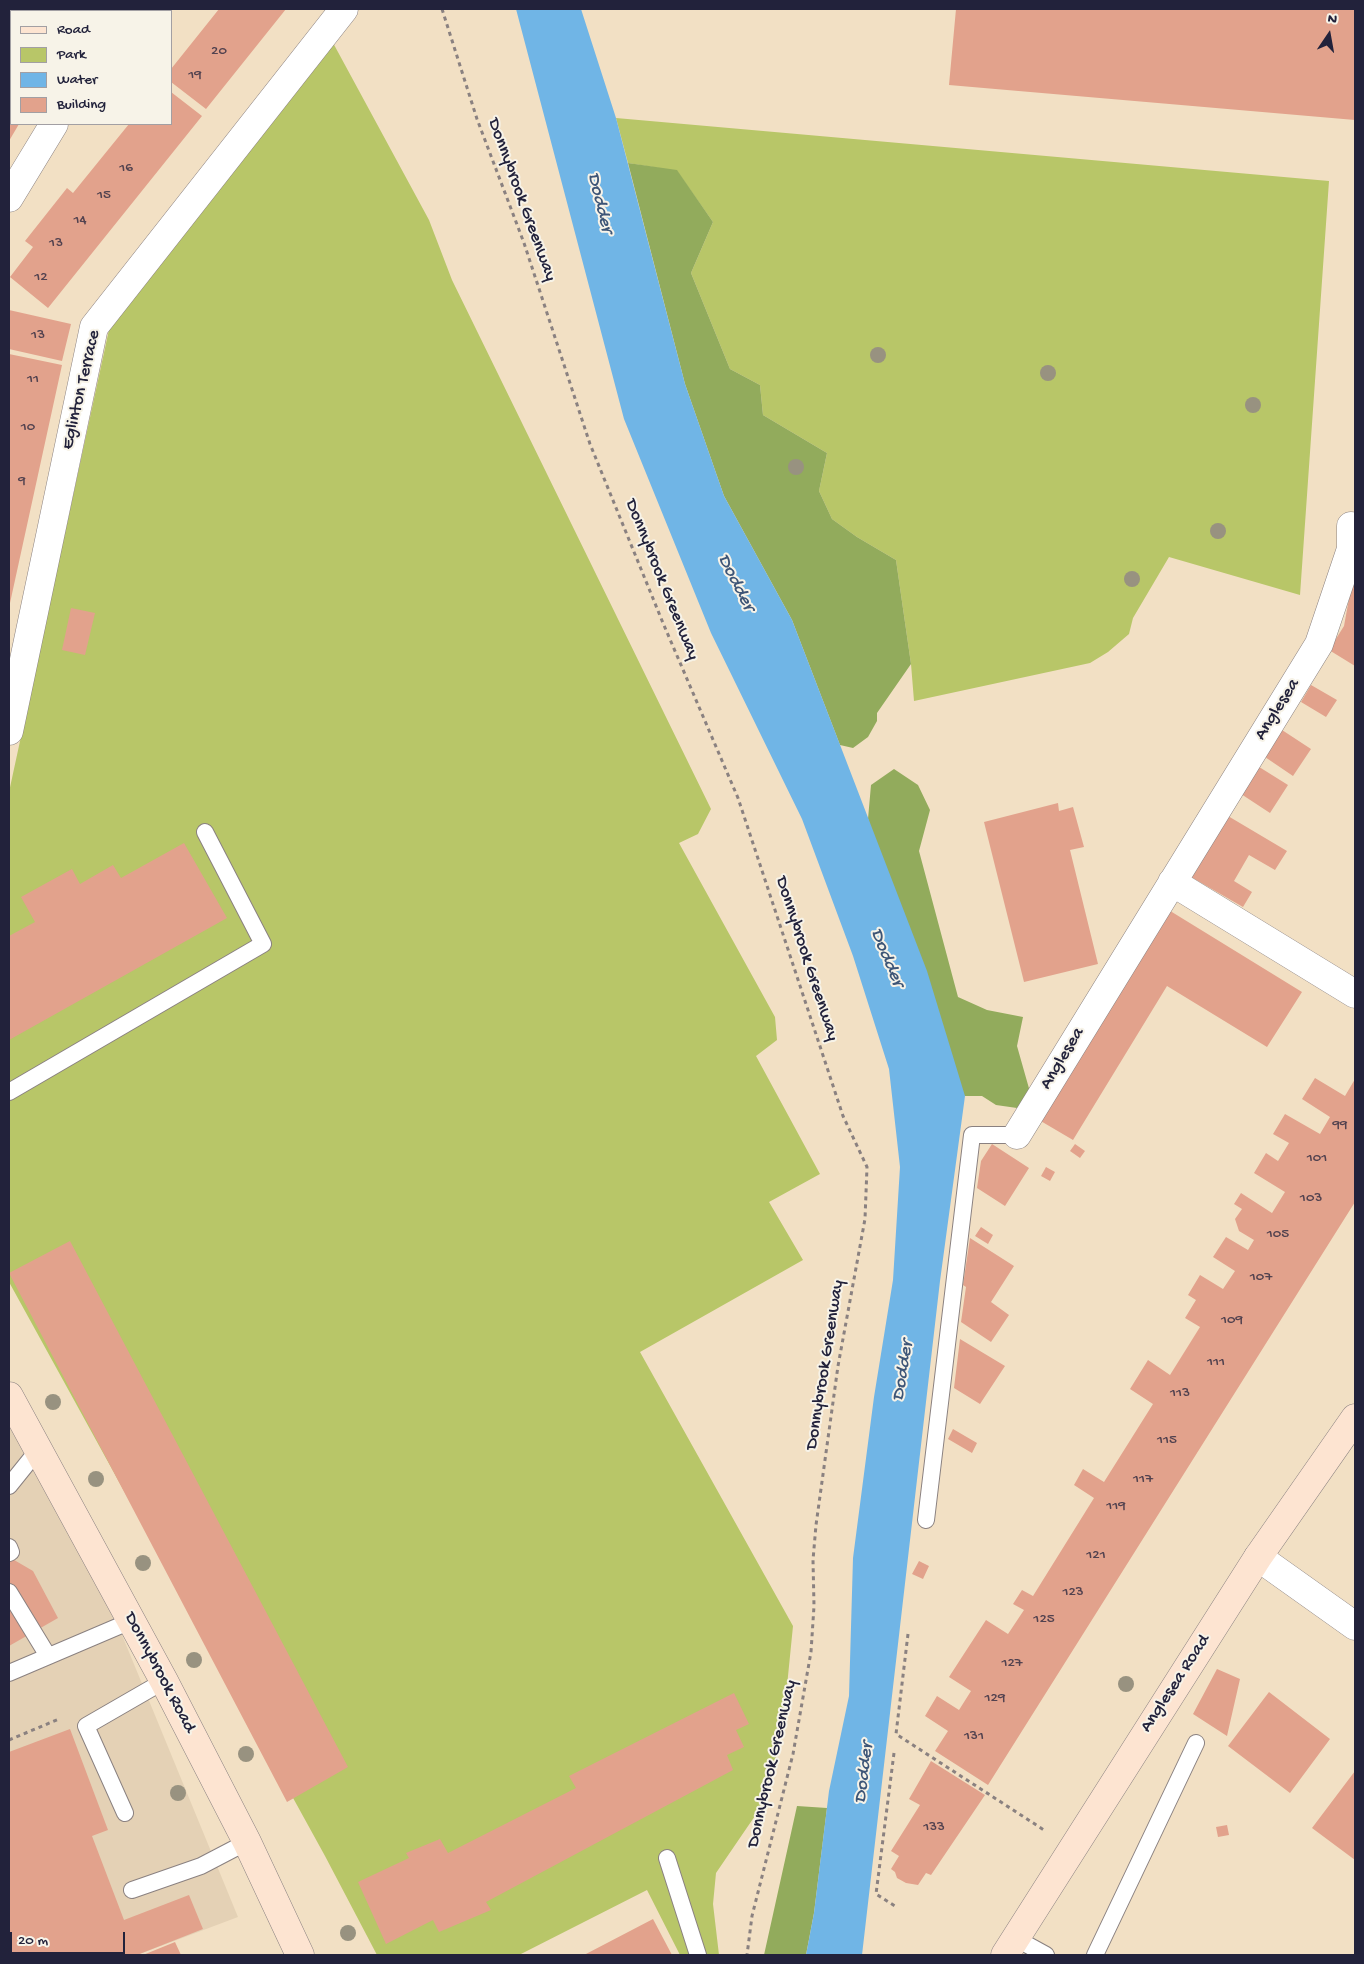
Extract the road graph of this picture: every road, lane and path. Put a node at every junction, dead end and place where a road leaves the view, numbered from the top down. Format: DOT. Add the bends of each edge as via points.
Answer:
graph roads {
  1 [pos="344,9"];
  2 [pos="442,9"];
  3 [pos="53,125"];
  4 [pos="9,198"];
  5 [pos="1351,526"];
  6 [pos="9,731"];
  7 [pos="205,832"];
  8 [pos="1172,882"];
  9 [pos="1355,994"];
  10 [pos="9,1092"];
  11 [pos="1017,1134"];
  12 [pos="9,1396"];
  13 [pos="1355,1418"];
  14 [pos="38,1450"];
  15 [pos="9,1486"];
  16 [pos="926,1520"];
  17 [pos="9,1547"];
  18 [pos="9,1553"];
  19 [pos="1258,1557"];
  20 [pos="9,1592"];
  21 [pos="131,1621"];
  22 [pos="1355,1626"];
  23 [pos="908,1634"];
  24 [pos="48,1656"];
  25 [pos="9,1673"];
  26 [pos="164,1681"];
  27 [pos="86,1726"];
  28 [pos="9,1740"];
  29 [pos="1196,1743"];
  30 [pos="894,1753"];
  31 [pos="125,1813"];
  32 [pos="246,1842"];
  33 [pos="1072,1848"];
  34 [pos="667,1858"];
  35 [pos="132,1890"];
  36 [pos="895,1906"];
  37 [pos="1010,1947"];
  38 [pos="300,1955"];
  39 [pos="698,1955"];
  40 [pos="747,1955"];
  41 [pos="1046,1955"];
  42 [pos="1096,1955"];
  1 -- 6 [label="street, Eglinton Terrace" via="94,327"];
  2 -- 40 [label="path, Donnybrook Greenway" via="590,444 738,798 843,1116 867,1167 865,1219 838,1366 816,1525 811,1652 793,1754 754,1907"];
  3 -- 4 [label="street"];
  5 -- 8 [label="street, Anglesea" via="1351,549 1319,644"];
  7 -- 10 [label="lane" via="263,944"];
  8 -- 9 [label="street"];
  8 -- 11 [label="street, Anglesea"];
  11 -- 16 [label="lane" via="972,1135"];
  12 -- 14 [label="main road, Donnybrook Road"];
  13 -- 19 [label="main road, Anglesea Road"];
  14 -- 15 [label="lane"];
  14 -- 21 [label="main road, Donnybrook Road"];
  17 -- 18 [label="lane"];
  19 -- 22 [label="street"];
  19 -- 33 [label="main road, Anglesea Road"];
  20 -- 24 [label="lane"];
  21 -- 24 [label="lane"];
  21 -- 26 [label="main road, Donnybrook Road"];
  23 -- 33 [label="path" via="896,1734"];
  24 -- 25 [label="lane"];
  26 -- 27 [label="lane"];
  26 -- 32 [label="main road, Donnybrook Road"];
  27 -- 28 [label="path" via="60,1718"];
  27 -- 31 [label="lane"];
  29 -- 42 [label="lane"];
  30 -- 36 [label="path" via="876,1894"];
  32 -- 35 [label="lane" via="201,1866"];
  32 -- 38 [label="main road, Donnybrook Road"];
  33 -- 37 [label="main road, Anglesea Road"];
  34 -- 39 [label="lane"];
  37 -- 41 [label="lane"];
}
